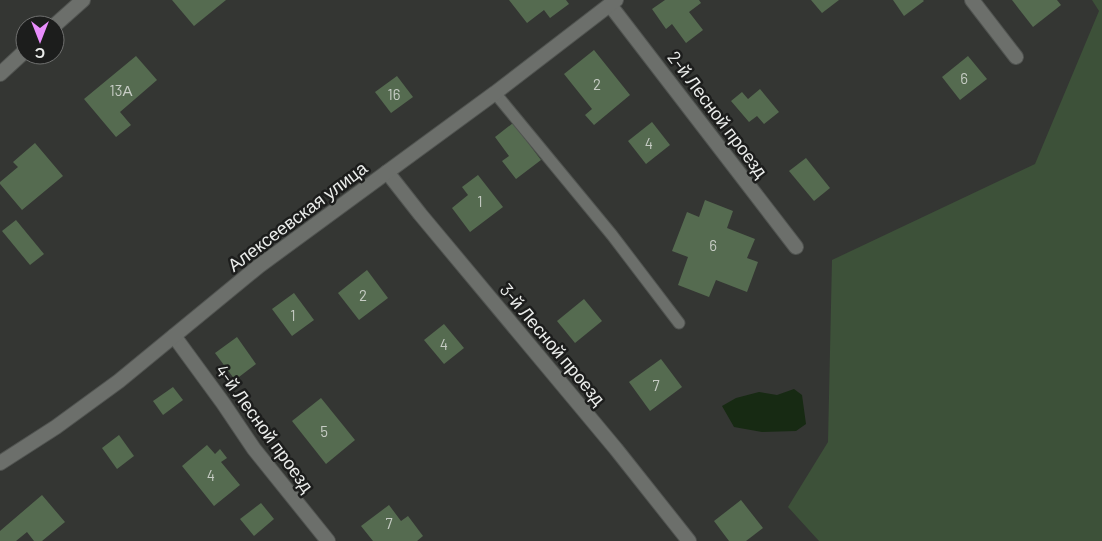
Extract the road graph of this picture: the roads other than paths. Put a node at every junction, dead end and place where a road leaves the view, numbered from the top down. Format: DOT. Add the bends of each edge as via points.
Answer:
graph roads {
  1 [pos="83,0"];
  2 [pos="972,0"];
  3 [pos="613,2"];
  4 [pos="65,16"];
  5 [pos="1016,58"];
  6 [pos="15,61"];
  7 [pos="0,74"];
  8 [pos="495,93"];
  9 [pos="387,172"];
  10 [pos="796,247"];
  11 [pos="679,323"];
  12 [pos="174,336"];
  13 [pos="0,463"];
  14 [pos="328,541"];
  15 [pos="689,541"];
  1 -- 4 [label="street"];
  2 -- 5 [label="street"];
  3 -- 8 [label="street, Алексеевская улица"];
  3 -- 10 [label="street, 2-й Лесной проезд"];
  6 -- 7 [label="street"];
  8 -- 9 [label="street, Алексеевская улица"];
  8 -- 11 [label="lane" via="612,234"];
  9 -- 12 [label="street, Алексеевская улица" via="259,266"];
  9 -- 15 [label="street, 3-й Лесной проезд"];
  12 -- 13 [label="street, Алексеевская улица" via="56,427"];
  12 -- 14 [label="street, 4-й Лесной проезд" via="254,449"];
}
